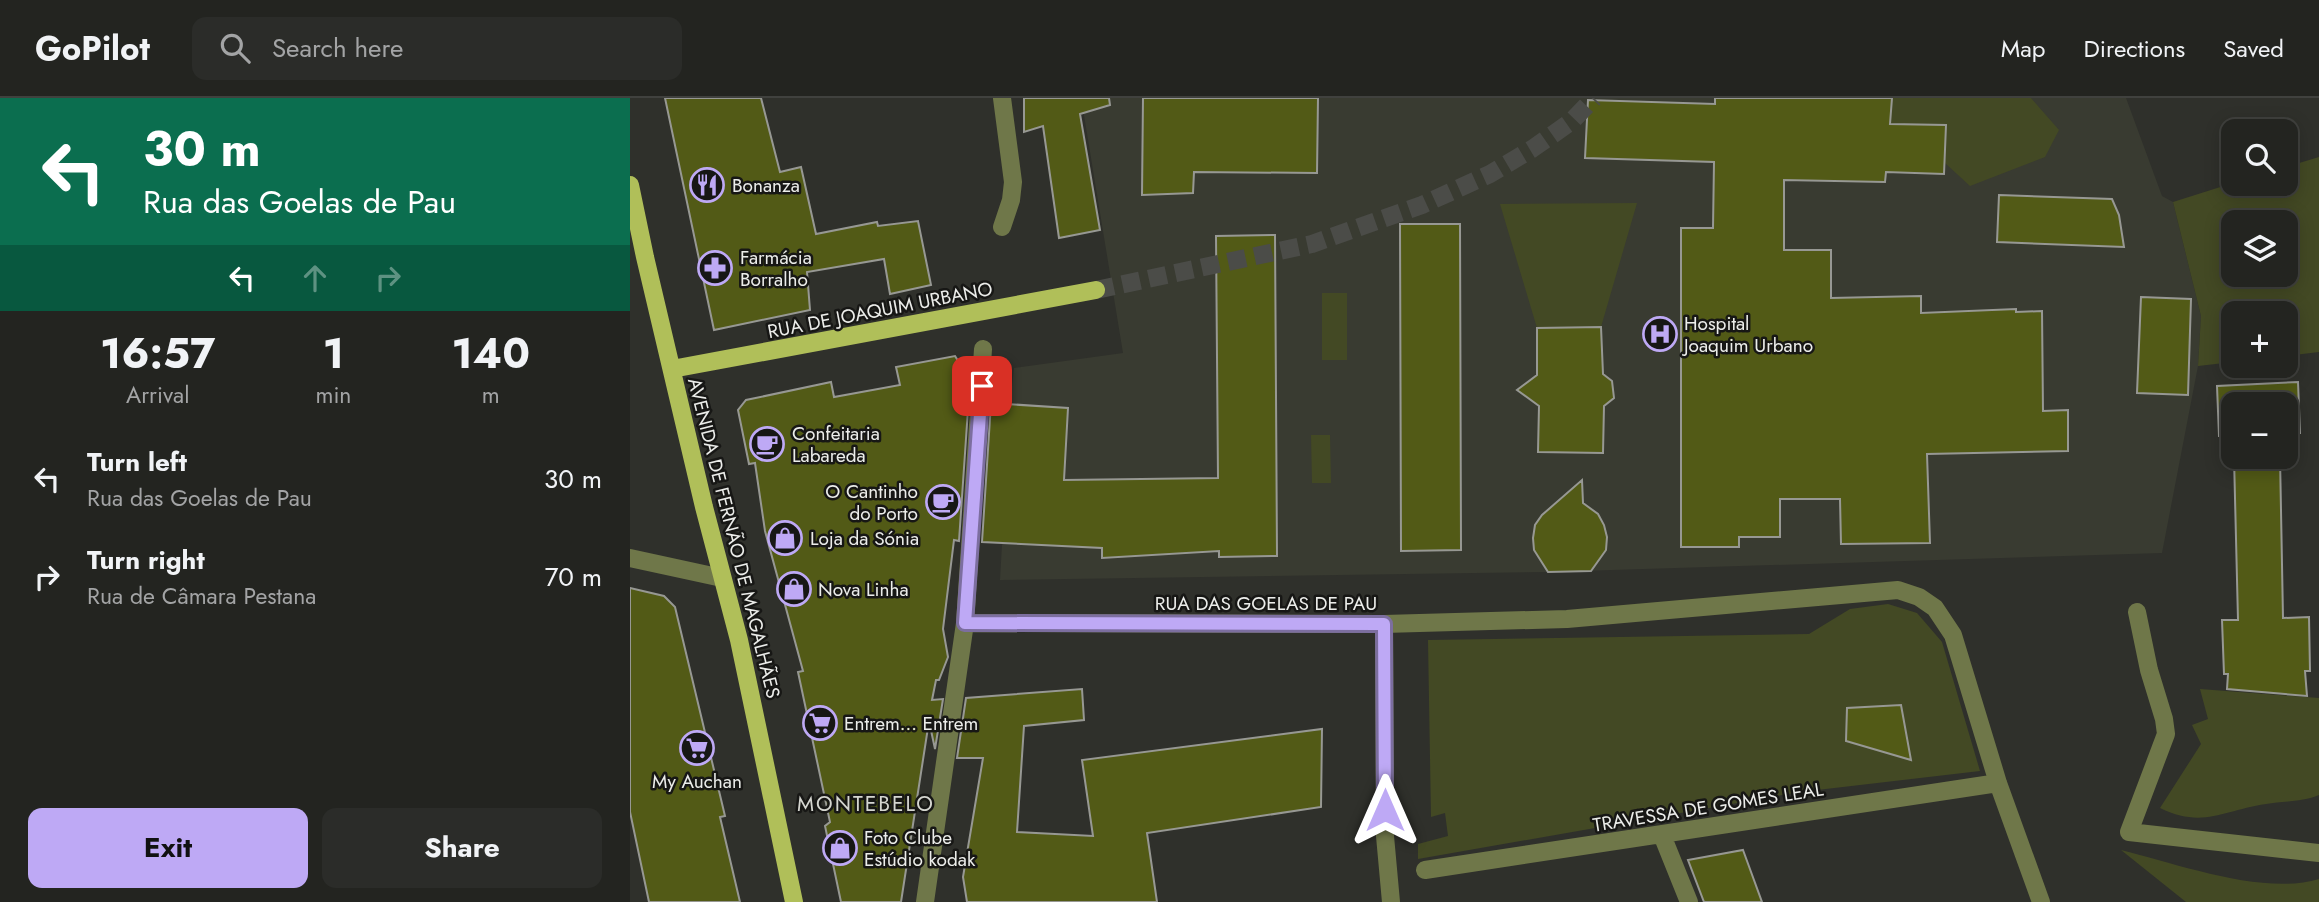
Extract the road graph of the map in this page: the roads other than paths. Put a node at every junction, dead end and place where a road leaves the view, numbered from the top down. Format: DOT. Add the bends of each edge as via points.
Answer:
graph roads {
  1 [pos="1002,98"];
  2 [pos="630,185"];
  3 [pos="1002,227"];
  4 [pos="1096,290"];
  5 [pos="983,349"];
  6 [pos="672,369"];
  7 [pos="630,558"];
  8 [pos="722,578"];
  9 [pos="2137,612"];
  10 [pos="965,623"];
  11 [pos="1384,624"];
  12 [pos="1998,783"];
  13 [pos="1662,835"];
  14 [pos="2319,853"];
  15 [pos="1425,870"];
  16 [pos="794,902"];
  17 [pos="925,902"];
  18 [pos="1391,902"];
  19 [pos="1689,902"];
  20 [pos="2040,902"];
  1 -- 3 [label="street" via="1013,182"];
  2 -- 6 [label="main road, AVENIDA DE FERNÃO DE MAGALHÃES"];
  4 -- 6 [label="main road, RUA DE JOAQUIM URBANO"];
  5 -- 10 [label="street"];
  6 -- 8 [label="main road, AVENIDA DE FERNÃO DE MAGALHÃES"];
  7 -- 8 [label="street"];
  8 -- 16 [label="main road, AVENIDA DE FERNÃO DE MAGALHÃES" via="740,640"];
  9 -- 14 [label="street" via="2166,734 2129,832"];
  10 -- 11 [label="street, RUA DAS GOELAS DE PAU"];
  10 -- 17 [label="street"];
  11 -- 12 [label="street, RUA DAS GOELAS DE PAU" via="1567,618 1898,590 1934,608 1953,635"];
  11 -- 18 [label="street" via="1385,836"];
  12 -- 13 [label="street, TRAVESSA DE GOMES LEAL"];
  12 -- 20 [label="street, RUA DAS GOELAS DE PAU"];
  13 -- 15 [label="street, TRAVESSA DE GOMES LEAL"];
  13 -- 19 [label="street"];
}
